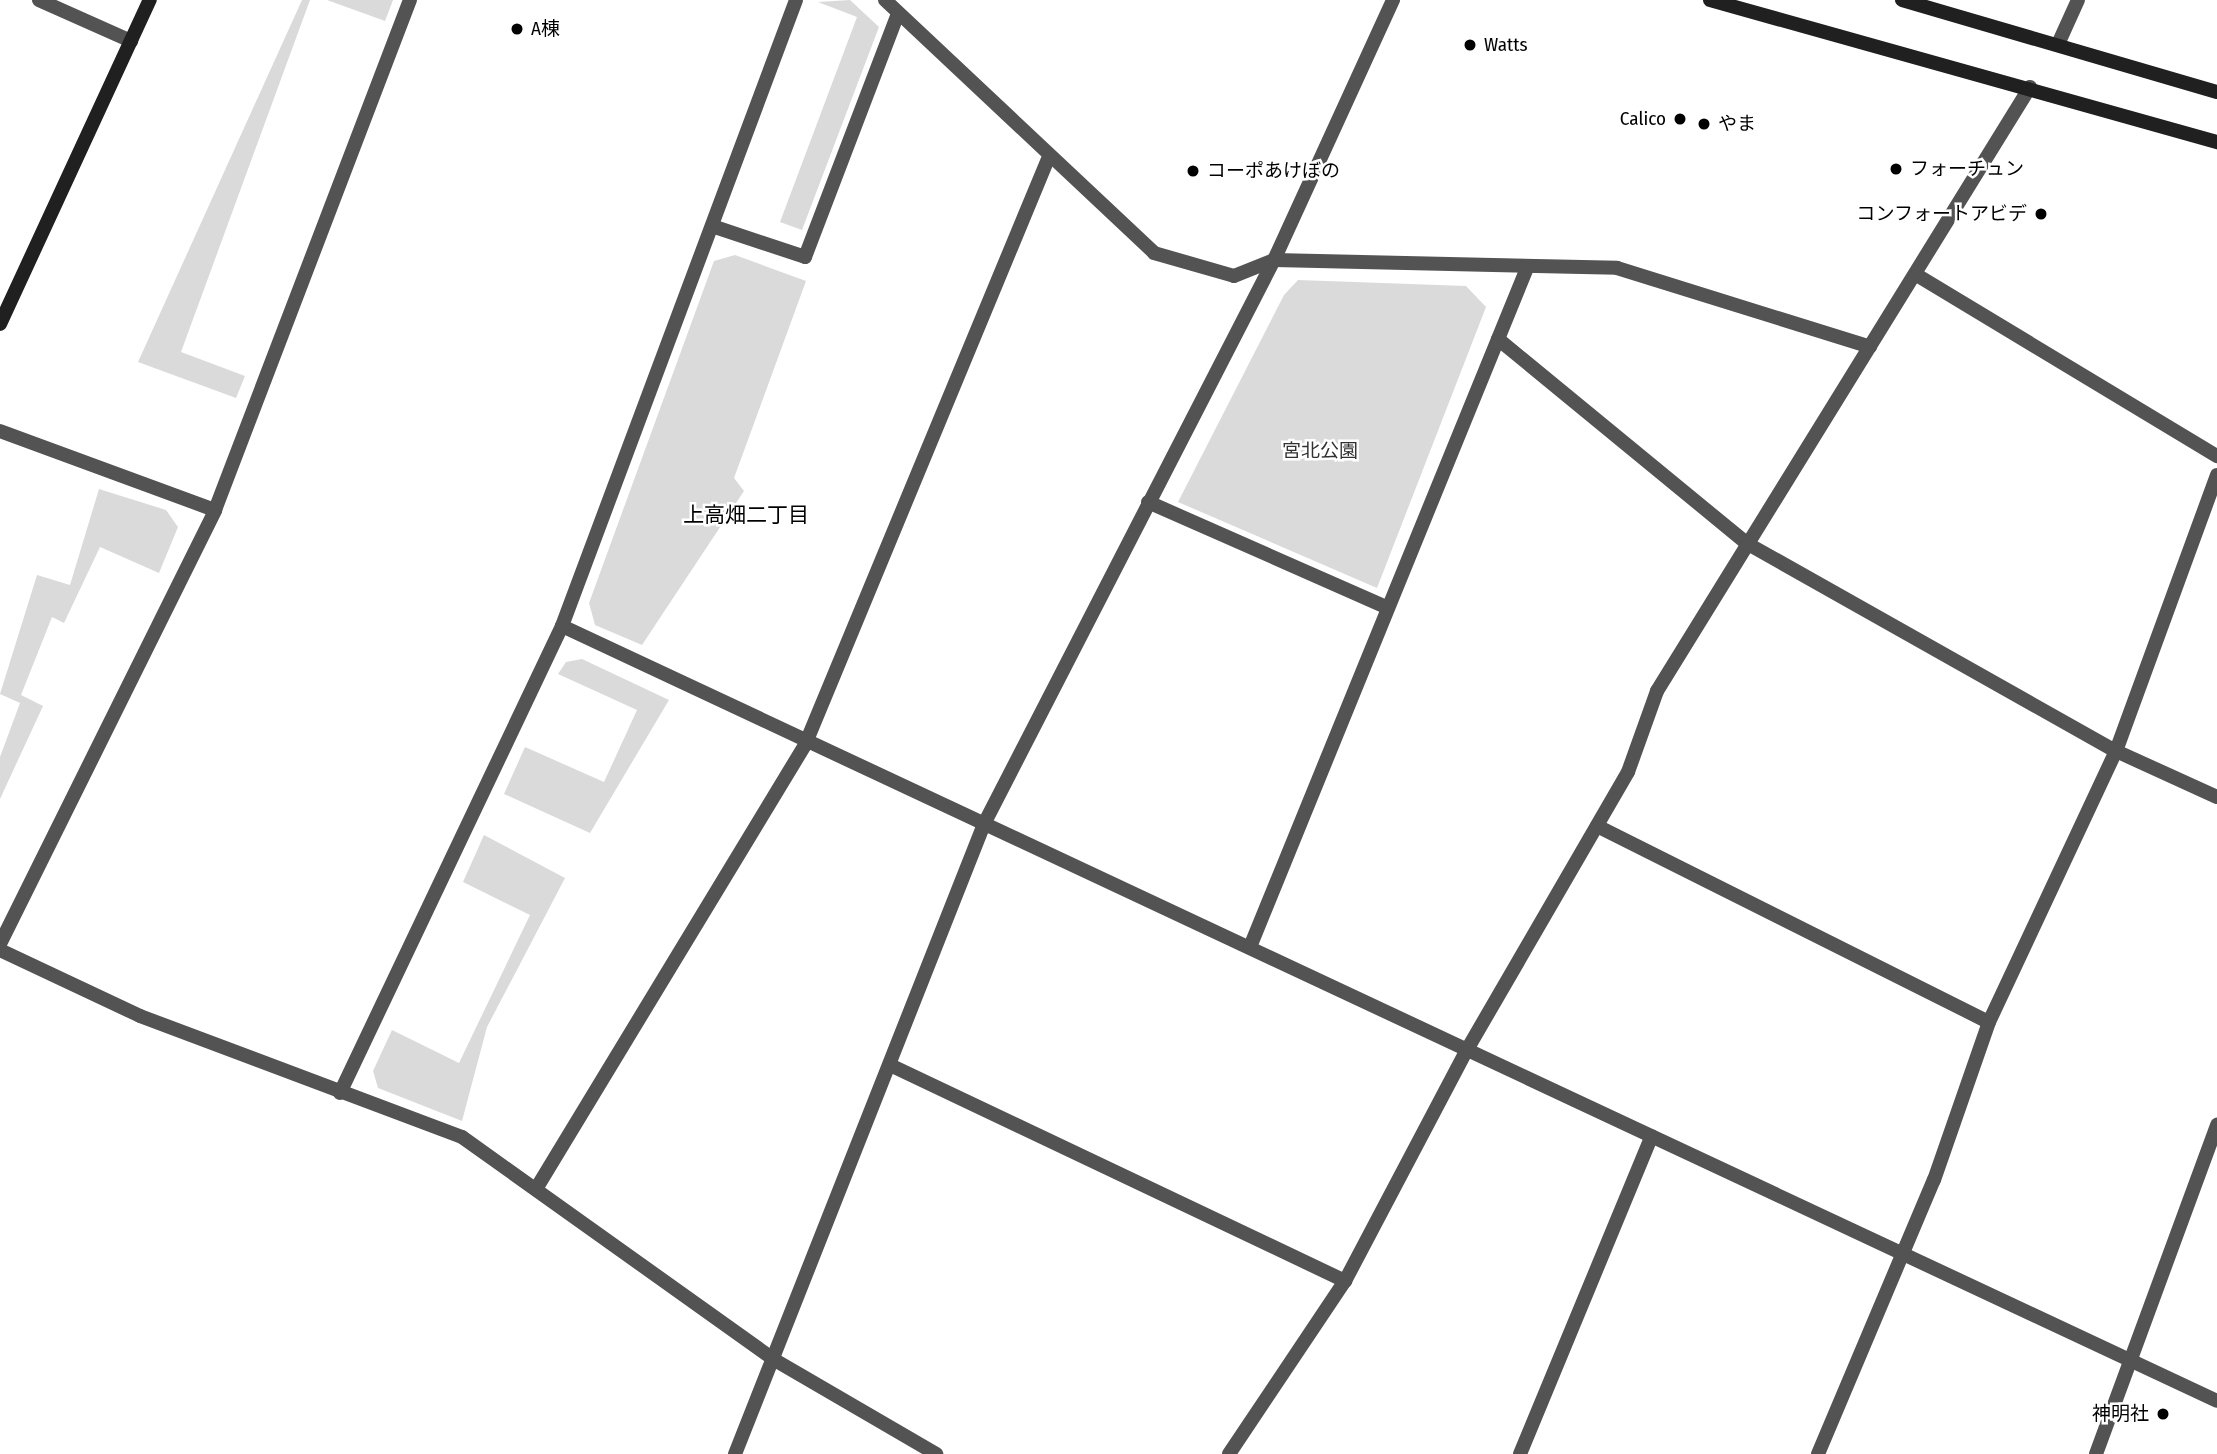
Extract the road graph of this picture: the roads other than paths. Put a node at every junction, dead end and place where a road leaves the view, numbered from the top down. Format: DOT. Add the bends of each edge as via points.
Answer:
graph roads {
  1 [pos="38,0"];
  2 [pos="150,0"];
  3 [pos="410,0"];
  4 [pos="796,0"];
  5 [pos="885,0"];
  6 [pos="1393,0"];
  7 [pos="1710,0"];
  8 [pos="1902,0"];
  9 [pos="2078,0"];
  10 [pos="898,13"];
  11 [pos="131,41"];
  12 [pos="2059,42"];
  13 [pos="2030,87"];
  14 [pos="2217,92"];
  15 [pos="2217,142"];
  16 [pos="1048,159"];
  17 [pos="712,226"];
  18 [pos="1274,260"];
  19 [pos="1527,268"];
  20 [pos="1915,274"];
  21 [pos="0,324"];
  22 [pos="1498,339"];
  23 [pos="1870,347"];
  24 [pos="0,430"];
  25 [pos="2217,456"];
  26 [pos="2217,475"];
  27 [pos="1148,502"];
  28 [pos="215,510"];
  29 [pos="1748,544"];
  30 [pos="1388,608"];
  31 [pos="562,626"];
  32 [pos="805,745"];
  33 [pos="2116,751"];
  34 [pos="2217,797"];
  35 [pos="984,824"];
  36 [pos="1597,826"];
  37 [pos="0,944"];
  38 [pos="1250,947"];
  39 [pos="0,950"];
  40 [pos="1989,1022"];
  41 [pos="1468,1048"];
  42 [pos="890,1065"];
  43 [pos="340,1093"];
  44 [pos="2217,1125"];
  45 [pos="1652,1136"];
  46 [pos="536,1189"];
  47 [pos="1901,1255"];
  48 [pos="1345,1281"];
  49 [pos="773,1359"];
  50 [pos="2129,1363"];
  51 [pos="2217,1401"];
  52 [pos="735,1454"];
  53 [pos="936,1454"];
  54 [pos="1229,1454"];
  55 [pos="1520,1454"];
  56 [pos="1818,1454"];
  57 [pos="2096,1454"];
  1 -- 11 [label="street"];
  2 -- 11 [label="street"];
  3 -- 28 [label="street"];
  4 -- 17 [label="street"];
  5 -- 10 [label="street"];
  6 -- 18 [label="street"];
  7 -- 13 [label="street"];
  8 -- 12 [label="street"];
  9 -- 12 [label="street"];
  10 -- 16 [label="street"];
  10 -- 17 [label="street" via="805,257"];
  11 -- 21 [label="street"];
  12 -- 14 [label="street"];
  13 -- 15 [label="street"];
  13 -- 20 [label="street"];
  16 -- 18 [label="street" via="1154,253 1234,276"];
  16 -- 32 [label="street"];
  17 -- 31 [label="street"];
  18 -- 19 [label="street"];
  18 -- 27 [label="street"];
  19 -- 22 [label="street"];
  19 -- 23 [label="street" via="1617,268"];
  20 -- 23 [label="street"];
  20 -- 25 [label="street"];
  22 -- 29 [label="street"];
  22 -- 30 [label="street"];
  23 -- 29 [label="street"];
  24 -- 28 [label="street"];
  26 -- 33 [label="street"];
  27 -- 30 [label="street"];
  27 -- 35 [label="street"];
  28 -- 37 [label="street"];
  29 -- 33 [label="street"];
  29 -- 36 [label="street" via="1657,691 1628,772"];
  30 -- 38 [label="street"];
  31 -- 32 [label="street"];
  31 -- 43 [label="street"];
  32 -- 35 [label="street"];
  32 -- 46 [label="street"];
  33 -- 34 [label="street"];
  33 -- 40 [label="street"];
  35 -- 38 [label="street"];
  35 -- 42 [label="street"];
  36 -- 40 [label="street"];
  36 -- 41 [label="street"];
  38 -- 41 [label="street"];
  39 -- 43 [label="street" via="140,1016"];
  40 -- 47 [label="street"];
  41 -- 45 [label="street"];
  41 -- 48 [label="street"];
  42 -- 48 [label="street"];
  42 -- 49 [label="street"];
  43 -- 46 [label="street" via="462,1137"];
  44 -- 50 [label="street"];
  45 -- 47 [label="street"];
  45 -- 55 [label="street"];
  46 -- 49 [label="street"];
  47 -- 50 [label="street"];
  47 -- 56 [label="street"];
  48 -- 54 [label="street"];
  49 -- 52 [label="street"];
  49 -- 53 [label="street"];
  50 -- 51 [label="street"];
  50 -- 57 [label="street"];
}
